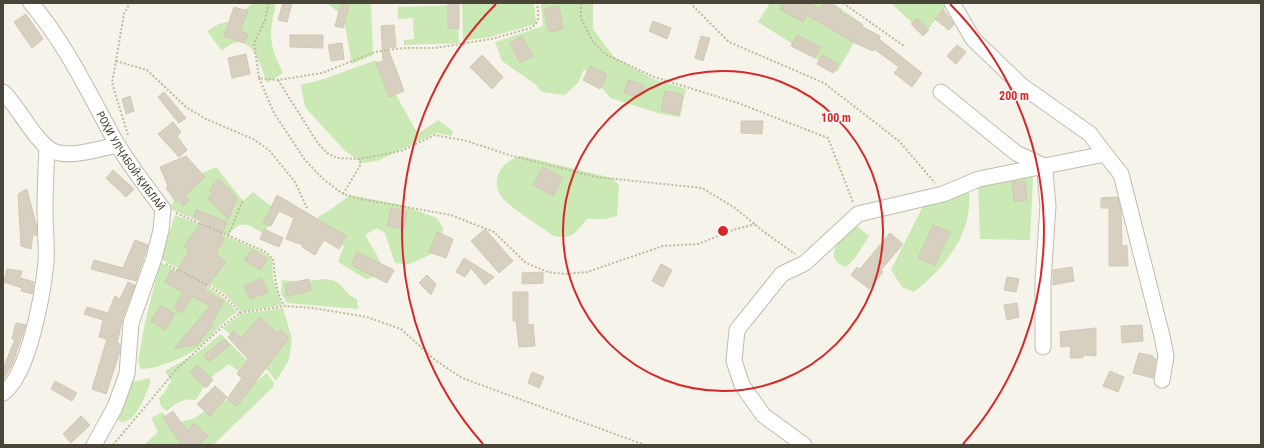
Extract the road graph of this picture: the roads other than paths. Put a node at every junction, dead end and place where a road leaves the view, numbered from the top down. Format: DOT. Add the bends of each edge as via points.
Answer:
graph roads {
  1 [pos="31,3"];
  2 [pos="952,3"];
  3 [pos="3,92"];
  4 [pos="941,92"];
  5 [pos="124,143"];
  6 [pos="47,147"];
  7 [pos="1104,154"];
  8 [pos="1042,165"];
  9 [pos="1044,347"];
  10 [pos="1162,380"];
  11 [pos="3,393"];
  12 [pos="94,445"];
  13 [pos="804,445"];
  1 -- 5 [label="street, РОҲИ УЛҶАБОЙ-ҚИБЛАӢ"];
  2 -- 7 [label="street" via="973,39 1022,86 1090,134"];
  3 -- 6 [label="street"];
  4 -- 8 [label="street" via="1016,152"];
  5 -- 6 [label="street" via="68,153 53,151"];
  5 -- 12 [label="street, РОҲИ УЛҶАБОЙ-ҚИБЛАӢ" via="140,179 163,209 161,230 131,323 127,374 115,407"];
  6 -- 11 [label="street" via="46,262 36,318 25,358 16,379"];
  7 -- 8 [label="street"];
  7 -- 10 [label="street" via="1121,174 1130,206 1166,356"];
  8 -- 9 [label="street" via="1045,171 1048,206 1043,281"];
  8 -- 13 [label="street" via="979,179 943,194 858,214 805,262 782,274 737,330 734,361 742,385 763,415"];
}
